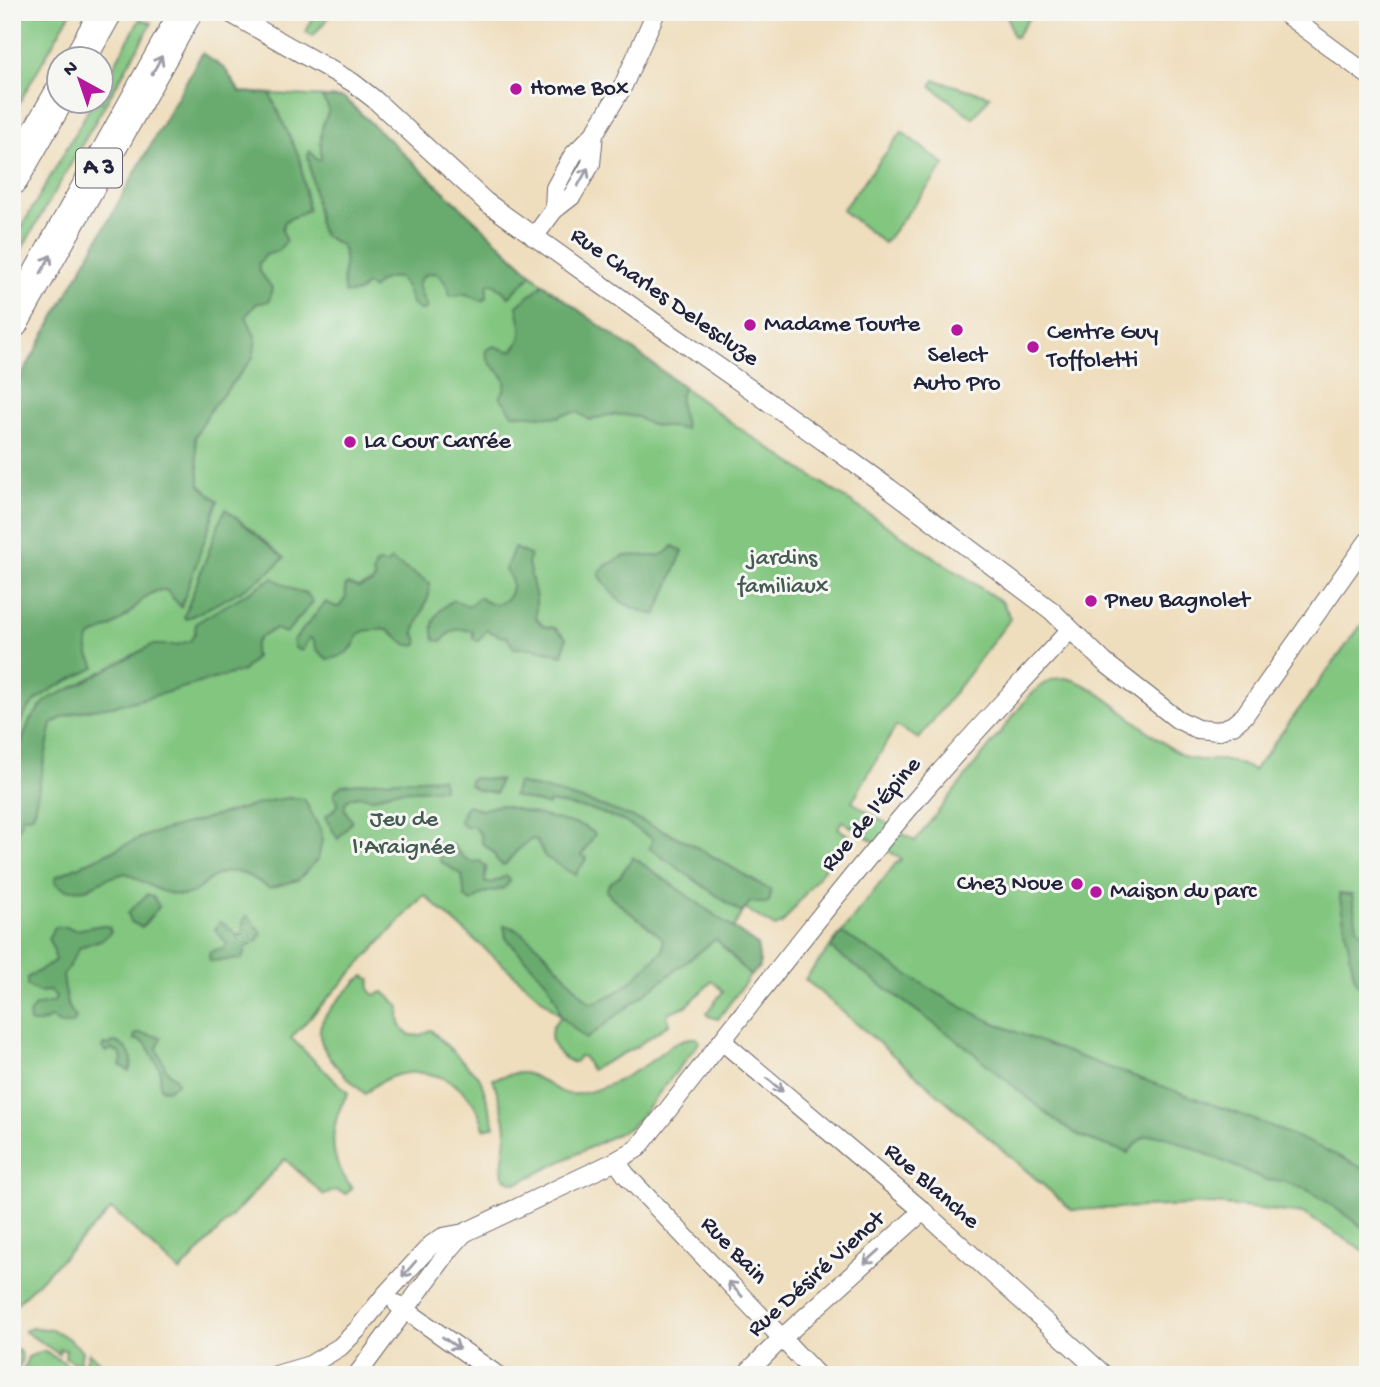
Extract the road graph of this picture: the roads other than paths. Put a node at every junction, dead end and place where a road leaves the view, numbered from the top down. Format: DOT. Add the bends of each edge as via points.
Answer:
graph roads {
  1 [pos="106,12"];
  2 [pos="186,12"];
  3 [pos="228,12"];
  4 [pos="656,12"];
  5 [pos="1283,12"];
  6 [pos="87,46"];
  7 [pos="1368,75"];
  8 [pos="48,116"];
  9 [pos="12,179"];
  10 [pos="534,237"];
  11 [pos="12,323"];
  12 [pos="1368,541"];
  13 [pos="1070,630"];
  14 [pos="722,1041"];
  15 [pos="615,1161"];
  16 [pos="923,1211"];
  17 [pos="464,1233"];
  18 [pos="385,1295"];
  19 [pos="404,1311"];
  20 [pos="782,1338"];
  21 [pos="276,1375"];
  22 [pos="357,1375"];
  23 [pos="497,1375"];
  24 [pos="745,1375"];
  25 [pos="817,1375"];
  26 [pos="1104,1375"];
  1 -- 6 [label="highway"];
  11 -- 2 [label="highway, A 3, one-way"];
  3 -- 10 [label="street, Rue Charles Delescluze" via="352,82 486,202"];
  4 -- 10 [label="street" via="622,88 594,134 591,164 572,196 554,210"];
  5 -- 7 [label="street"];
  8 -- 9 [label="highway"];
  10 -- 13 [label="street, Rue Charles Delescluze" via="889,488 1052,611"];
  12 -- 13 [label="street, Rue Charles Delescluze" via="1244,716 1217,731 1197,729 1177,719"];
  13 -- 14 [label="street, Rue de l'Épine" via="926,788"];
  14 -- 15 [label="street, Rue de l'Épine" via="638,1148"];
  14 -- 16 [label="street, Rue Blanche, one-way"];
  15 -- 17 [label="street, Rue de l'Épine"];
  20 -- 15 [label="street, Rue Bain, one-way"];
  16 -- 20 [label="street, Rue Désiré Vienot, one-way"];
  16 -- 26 [label="street, Rue Blanche"];
  17 -- 18 [label="street, Rue de l'Épine, one-way" via="431,1245"];
  17 -- 19 [label="street"];
  18 -- 19 [label="street"];
  18 -- 21 [label="street, Rue de l'Épine" via="340,1347 310,1365"];
  19 -- 22 [label="street"];
  19 -- 23 [label="street, one-way"];
  20 -- 24 [label="street, Rue Désiré Vienot"];
  20 -- 25 [label="street, Rue Bain"];
}
